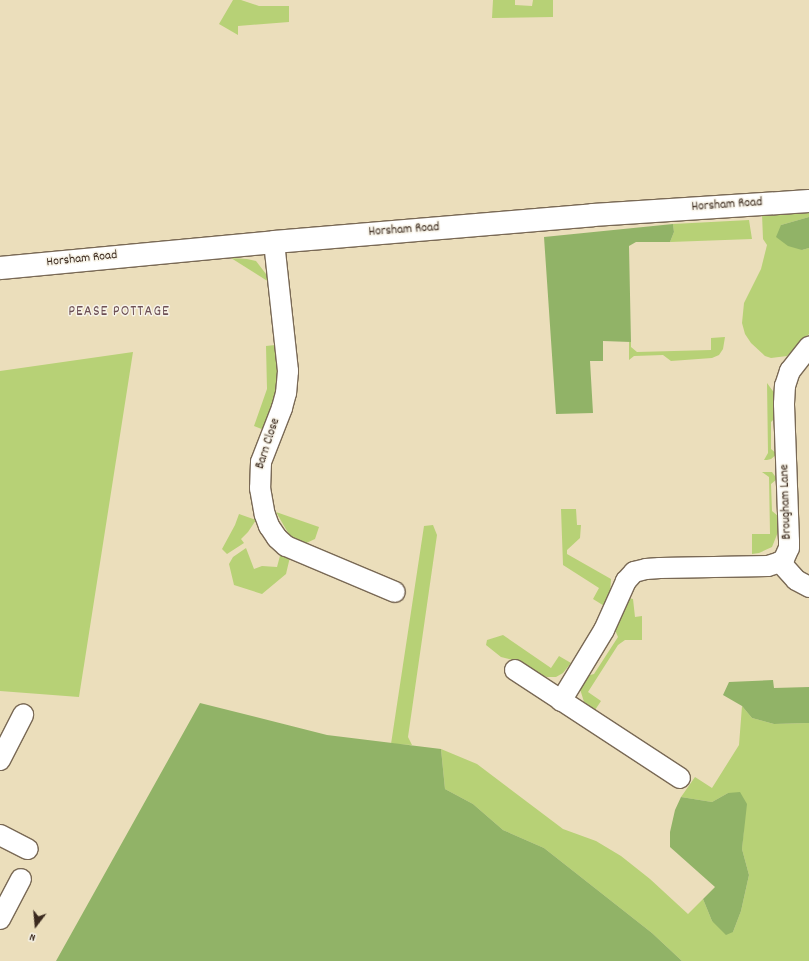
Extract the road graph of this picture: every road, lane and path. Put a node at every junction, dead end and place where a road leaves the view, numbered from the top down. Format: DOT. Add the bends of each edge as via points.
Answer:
graph roads {
  1 [pos="809,201"];
  2 [pos="274,242"];
  3 [pos="0,268"];
  4 [pos="809,347"];
  5 [pos="780,562"];
  6 [pos="809,587"];
  7 [pos="395,592"];
  8 [pos="515,670"];
  9 [pos="561,701"];
  10 [pos="23,716"];
  11 [pos="0,760"];
  12 [pos="680,778"];
  13 [pos="0,835"];
  14 [pos="28,849"];
  15 [pos="21,879"];
  16 [pos="0,919"];
  1 -- 2 [label="street, Horsham Road" via="601,214"];
  2 -- 3 [label="street, Horsham Road"];
  2 -- 7 [label="street, Barn Close" via="288,371 282,408 261,462 259,481 265,515 277,538 286,546"];
  4 -- 5 [label="street, Brougham Lane" via="790,371 785,386 789,541 787,554"];
  5 -- 6 [label="street" via="796,580"];
  5 -- 9 [label="street" via="768,566 660,568 634,572 626,581 604,630"];
  8 -- 9 [label="street"];
  9 -- 12 [label="street"];
  10 -- 11 [label="street"];
  13 -- 14 [label="street"];
  15 -- 16 [label="street"];
}
